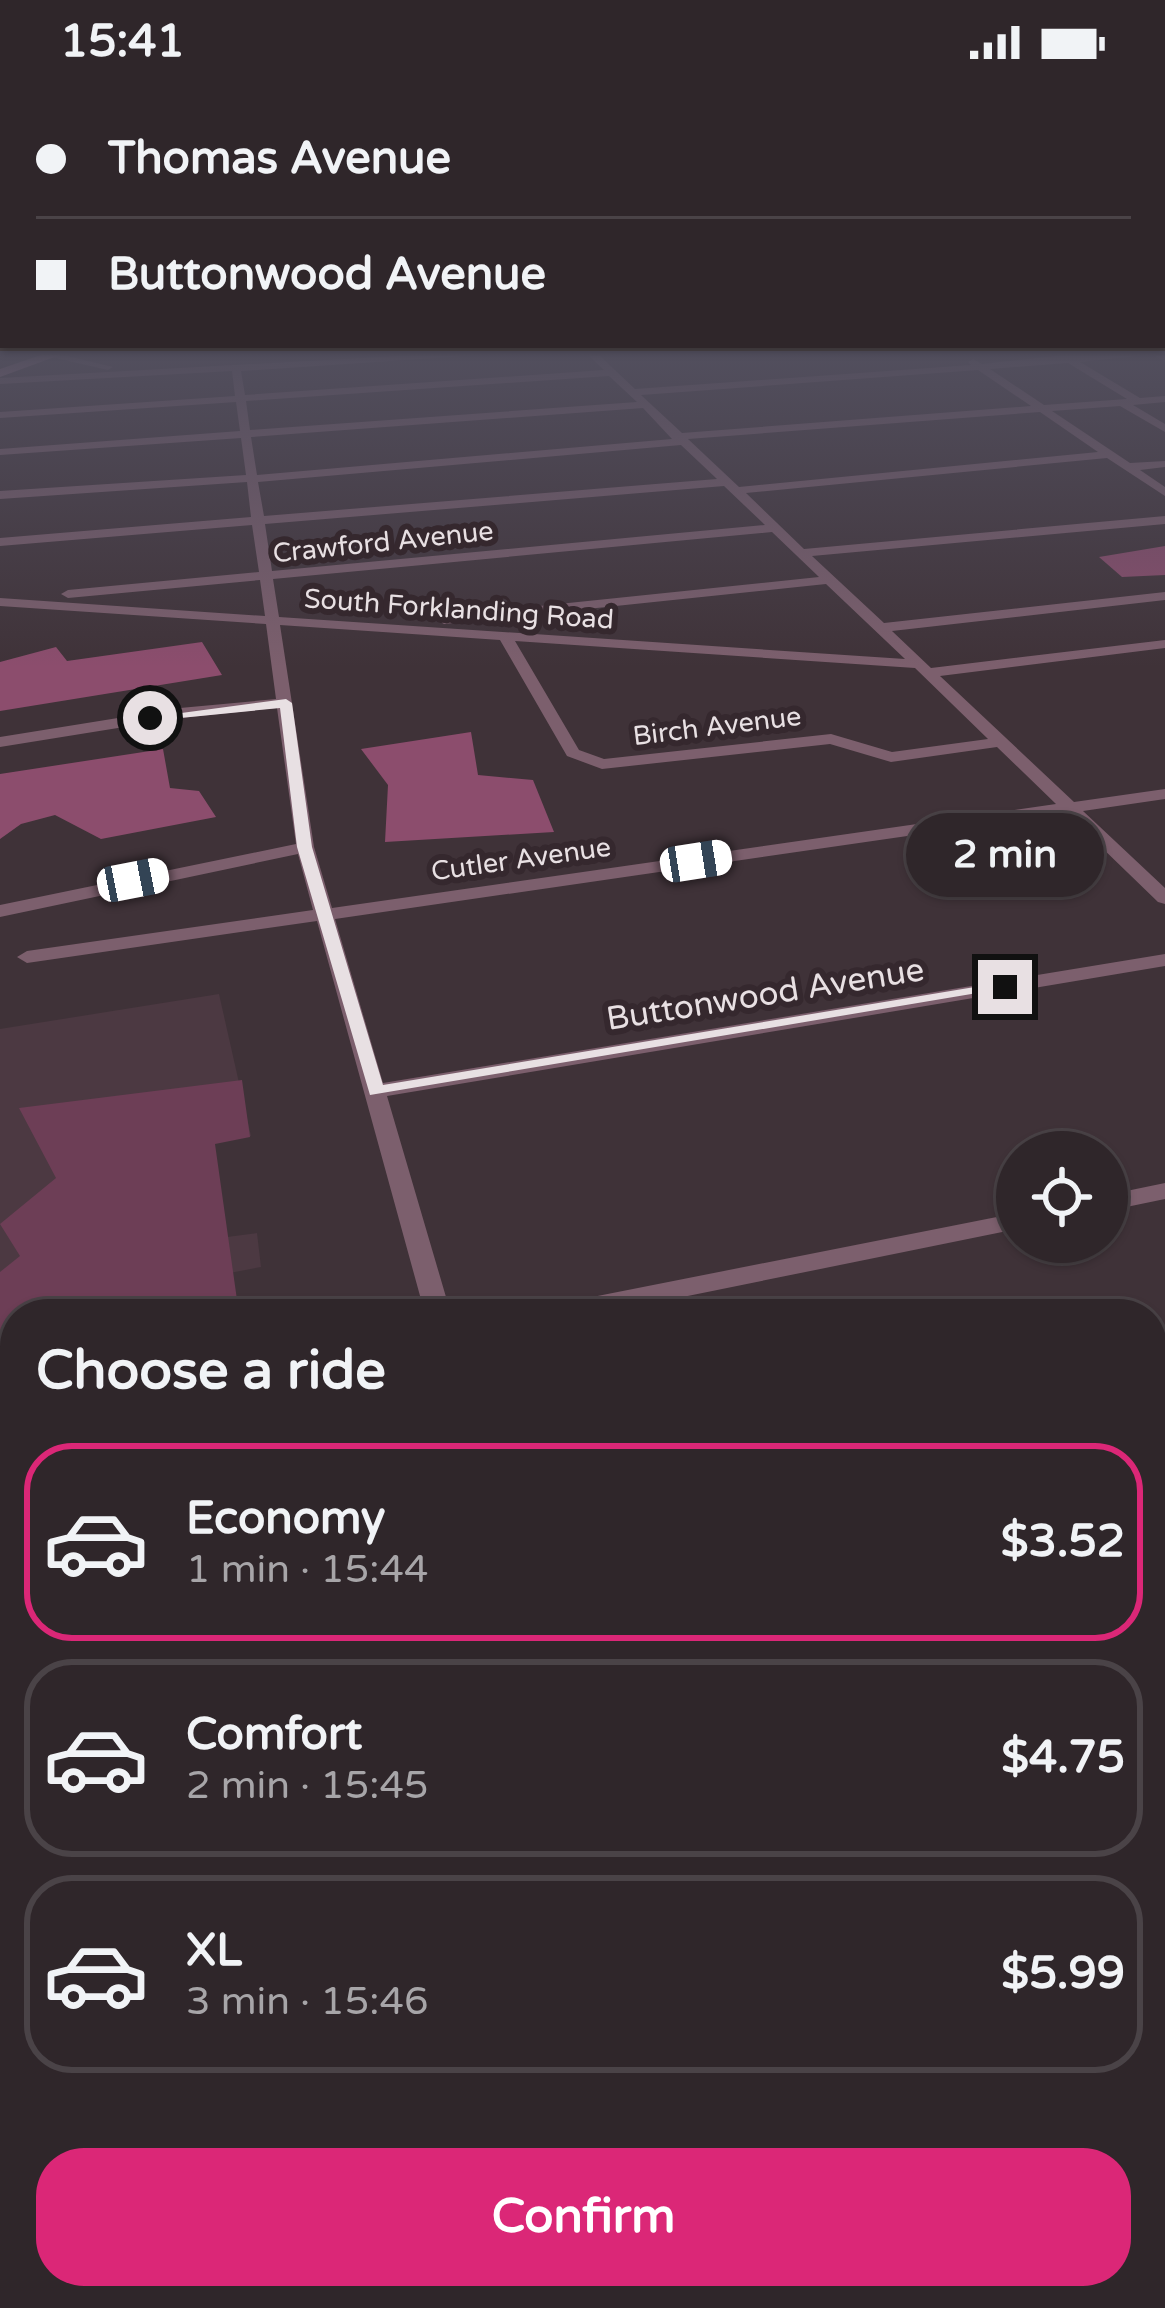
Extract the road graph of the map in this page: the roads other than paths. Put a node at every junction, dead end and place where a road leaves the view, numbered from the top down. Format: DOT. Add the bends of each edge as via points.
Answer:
graph roads {
  1 [pos="247,459"];
  2 [pos="467,459"];
  3 [pos="698,459"];
  4 [pos="1052,459"];
  5 [pos="1116,459"];
  6 [pos="1165,464"];
  7 [pos="1129,467"];
  8 [pos="251,478"];
  9 [pos="728,486"];
  10 [pos="1165,492"];
  11 [pos="0,495"];
  12 [pos="1165,520"];
  13 [pos="257,524"];
  14 [pos="771,528"];
  15 [pos="0,542"];
  16 [pos="799,554"];
  17 [pos="266,578"];
  18 [pos="826,580"];
  19 [pos="1165,596"];
  20 [pos="2,602"];
  21 [pos="273,620"];
  22 [pos="376,627"];
  23 [pos="877,628"];
  24 [pos="505,637"];
  25 [pos="1165,644"];
  26 [pos="921,669"];
  27 [pos="286,703"];
  28 [pos="0,742"];
  29 [pos="1001,742"];
  30 [pos="1165,794"];
  31 [pos="1070,807"];
  32 [pos="305,847"];
  33 [pos="1165,898"];
  34 [pos="0,910"];
  35 [pos="323,914"];
  36 [pos="27,957"];
  37 [pos="1165,960"];
  38 [pos="376,1091"];
  39 [pos="1165,1191"];
  40 [pos="1128,1199"];
  41 [pos="996,1225"];
  42 [pos="434,1299"];
  43 [pos="627,1299"];
  1 -- 8 [label="street"];
  2 -- 8 [label="street"];
  3 -- 9 [label="street"];
  4 -- 9 [label="street"];
  5 -- 7 [label="street"];
  6 -- 7 [label="street"];
  7 -- 10 [label="street"];
  8 -- 11 [label="street"];
  8 -- 13 [label="street"];
  9 -- 13 [label="street"];
  9 -- 14 [label="street"];
  12 -- 16 [label="street"];
  13 -- 15 [label="street"];
  13 -- 17 [label="street"];
  14 -- 16 [label="street"];
  14 -- 17 [label="street, Crawford Avenue"];
  16 -- 18 [label="street"];
  17 -- 20 [label="street, Crawford Avenue"];
  17 -- 21 [label="street"];
  18 -- 22 [label="street"];
  18 -- 23 [label="street"];
  19 -- 23 [label="street"];
  20 -- 21 [label="street, South Forklanding Road"];
  21 -- 22 [label="street, South Forklanding Road"];
  21 -- 27 [label="street"];
  22 -- 24 [label="street, South Forklanding Road"];
  23 -- 26 [label="street"];
  24 -- 26 [label="street, South Forklanding Road"];
  24 -- 29 [label="street, Birch Avenue" via="573,753 602,764 831,739 891,757"];
  25 -- 26 [label="street, South Forklanding Road"];
  26 -- 29 [label="street"];
  27 -- 28 [label="street"];
  27 -- 32 [label="street"];
  29 -- 31 [label="street"];
  30 -- 31 [label="street, Cutler Avenue"];
  31 -- 33 [label="street"];
  31 -- 35 [label="street, Cutler Avenue"];
  32 -- 34 [label="street"];
  32 -- 35 [label="street"];
  35 -- 36 [label="street, Cutler Avenue"];
  35 -- 38 [label="street"];
  37 -- 38 [label="street, Buttonwood Avenue"];
  38 -- 42 [label="street"];
  39 -- 40 [label="street"];
  41 -- 43 [label="street"];
}
